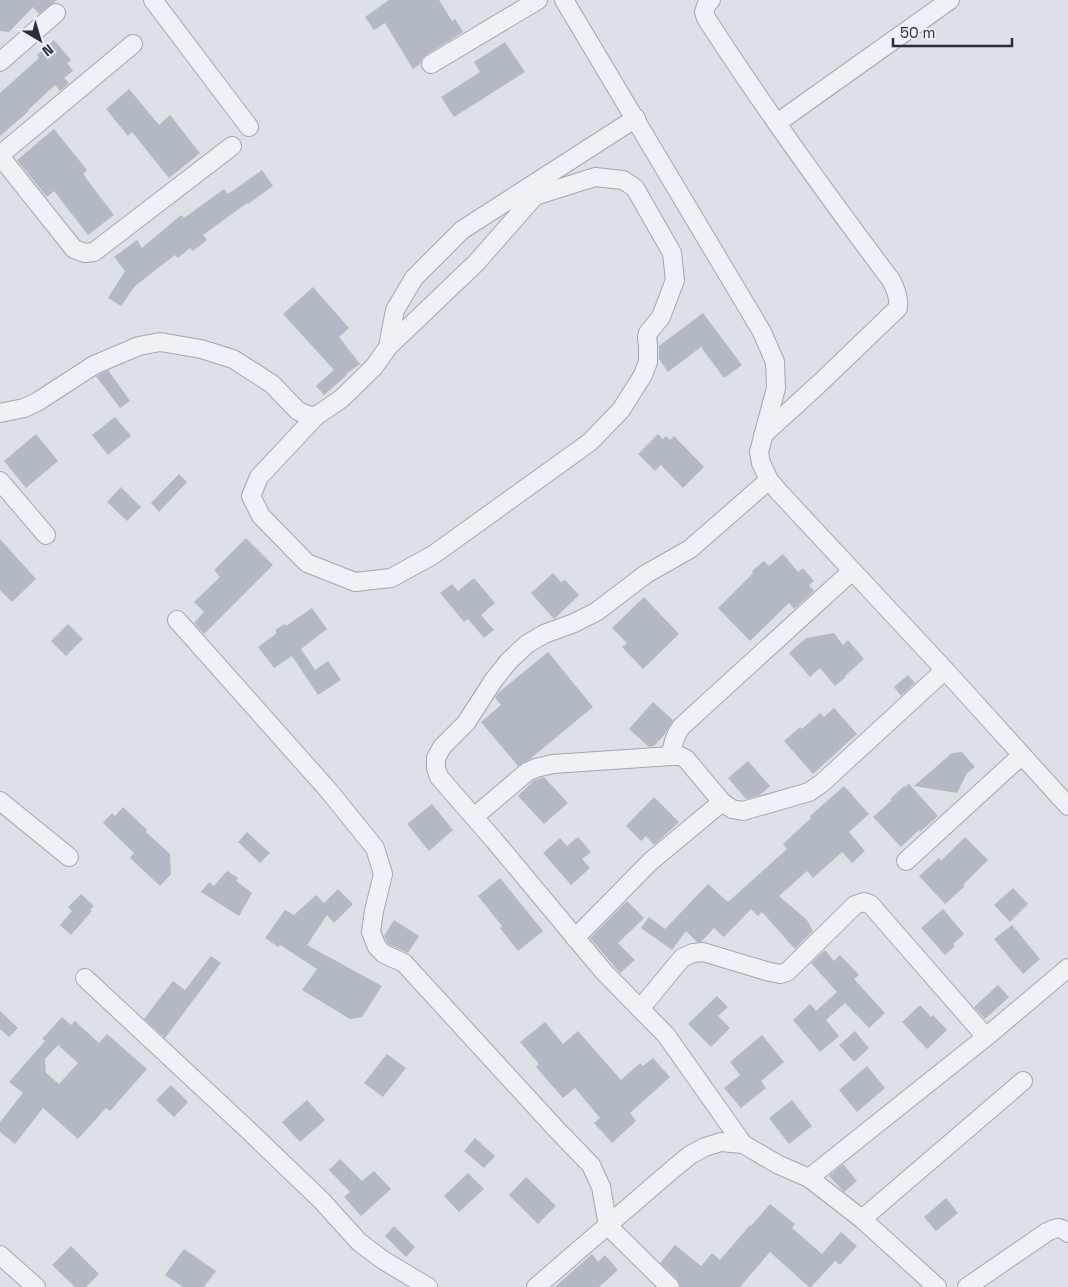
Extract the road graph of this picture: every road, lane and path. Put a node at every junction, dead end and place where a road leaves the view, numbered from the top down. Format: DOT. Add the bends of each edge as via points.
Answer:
graph roads {
  1 [pos="154,0"];
  2 [pos="538,0"];
  3 [pos="564,0"];
  4 [pos="712,0"];
  5 [pos="950,0"];
  6 [pos="56,13"];
  7 [pos="133,44"];
  8 [pos="0,62"];
  9 [pos="431,64"];
  10 [pos="636,118"];
  11 [pos="777,123"];
  12 [pos="249,127"];
  13 [pos="232,146"];
  14 [pos="0,156"];
  15 [pos="516,195"];
  16 [pos="535,196"];
  17 [pos="388,347"];
  18 [pos="0,413"];
  19 [pos="316,416"];
  20 [pos="763,436"];
  21 [pos="769,480"];
  22 [pos="0,481"];
  23 [pos="46,535"];
  24 [pos="852,571"];
  25 [pos="176,620"];
  26 [pos="945,670"];
  27 [pos="1022,755"];
  28 [pos="671,756"];
  29 [pos="0,801"];
  30 [pos="722,802"];
  31 [pos="1068,806"];
  32 [pos="474,817"];
  33 [pos="68,857"];
  34 [pos="906,861"];
  35 [pos="575,938"];
  36 [pos="1068,968"];
  37 [pos="85,978"];
  38 [pos="640,1009"];
  39 [pos="986,1037"];
  40 [pos="1023,1082"];
  41 [pos="744,1144"];
  42 [pos="809,1178"];
  43 [pos="862,1219"];
  44 [pos="608,1226"];
  45 [pos="1068,1233"];
  46 [pos="0,1255"];
  47 [pos="36,1287"];
  48 [pos="428,1287"];
  49 [pos="536,1287"];
  50 [pos="670,1287"];
  51 [pos="937,1287"];
  52 [pos="967,1287"];
  1 -- 12 [label="street"];
  2 -- 9 [label="street"];
  3 -- 10 [label="street"];
  4 -- 11 [label="street" via="704,12 706,18"];
  5 -- 11 [label="street"];
  6 -- 8 [label="street"];
  7 -- 14 [label="street"];
  10 -- 15 [label="street"];
  10 -- 20 [label="street" via="762,332 775,362 776,388"];
  11 -- 20 [label="street" via="891,280 899,301 898,308"];
  13 -- 14 [label="street" via="94,252 85,253 74,248"];
  15 -- 16 [label="street"];
  15 -- 17 [label="street" via="462,230 414,278 395,310"];
  16 -- 17 [label="street" via="476,263"];
  16 -- 19 [label="street" via="595,177 623,180 635,188 672,253 676,280 661,317 648,333 645,369 621,410 590,442 433,556 391,578 355,582 308,563 261,516 251,496 259,477"];
  17 -- 19 [label="street" via="374,367 341,399"];
  18 -- 19 [label="street" via="37,402 94,365 138,346 160,342 202,349 233,359 272,384 298,411"];
  20 -- 21 [label="street" via="759,452"];
  21 -- 24 [label="street"];
  21 -- 32 [label="street" via="690,549 646,574 596,612 526,644 508,662 466,723 442,747 436,758 439,777"];
  22 -- 23 [label="street"];
  24 -- 26 [label="street"];
  24 -- 28 [label="street" via="681,728 675,735"];
  25 -- 44 [label="street" via="329,791 375,848 382,874 371,932 377,947 404,963 590,1165 601,1188"];
  26 -- 27 [label="street"];
  26 -- 30 [label="street" via="809,792 743,810 732,809"];
  27 -- 31 [label="street"];
  27 -- 34 [label="street"];
  28 -- 30 [label="street" via="686,759"];
  28 -- 32 [label="street" via="536,768"];
  29 -- 33 [label="street"];
  30 -- 35 [label="street" via="651,861"];
  32 -- 35 [label="street"];
  35 -- 38 [label="street"];
  36 -- 39 [label="street"];
  37 -- 48 [label="street" via="322,1201 359,1242"];
  38 -- 39 [label="street" via="682,958 693,953 703,952 780,974 787,972 855,905 864,902 870,904"];
  38 -- 41 [label="street" via="666,1035"];
  39 -- 42 [label="street"];
  40 -- 43 [label="street"];
  41 -- 42 [label="street"];
  41 -- 44 [label="street" via="721,1142 690,1155"];
  42 -- 43 [label="street"];
  43 -- 51 [label="street"];
  44 -- 49 [label="street"];
  44 -- 50 [label="street"];
  45 -- 52 [label="street" via="1057,1227 1047,1232"];
  46 -- 47 [label="street"];
}
